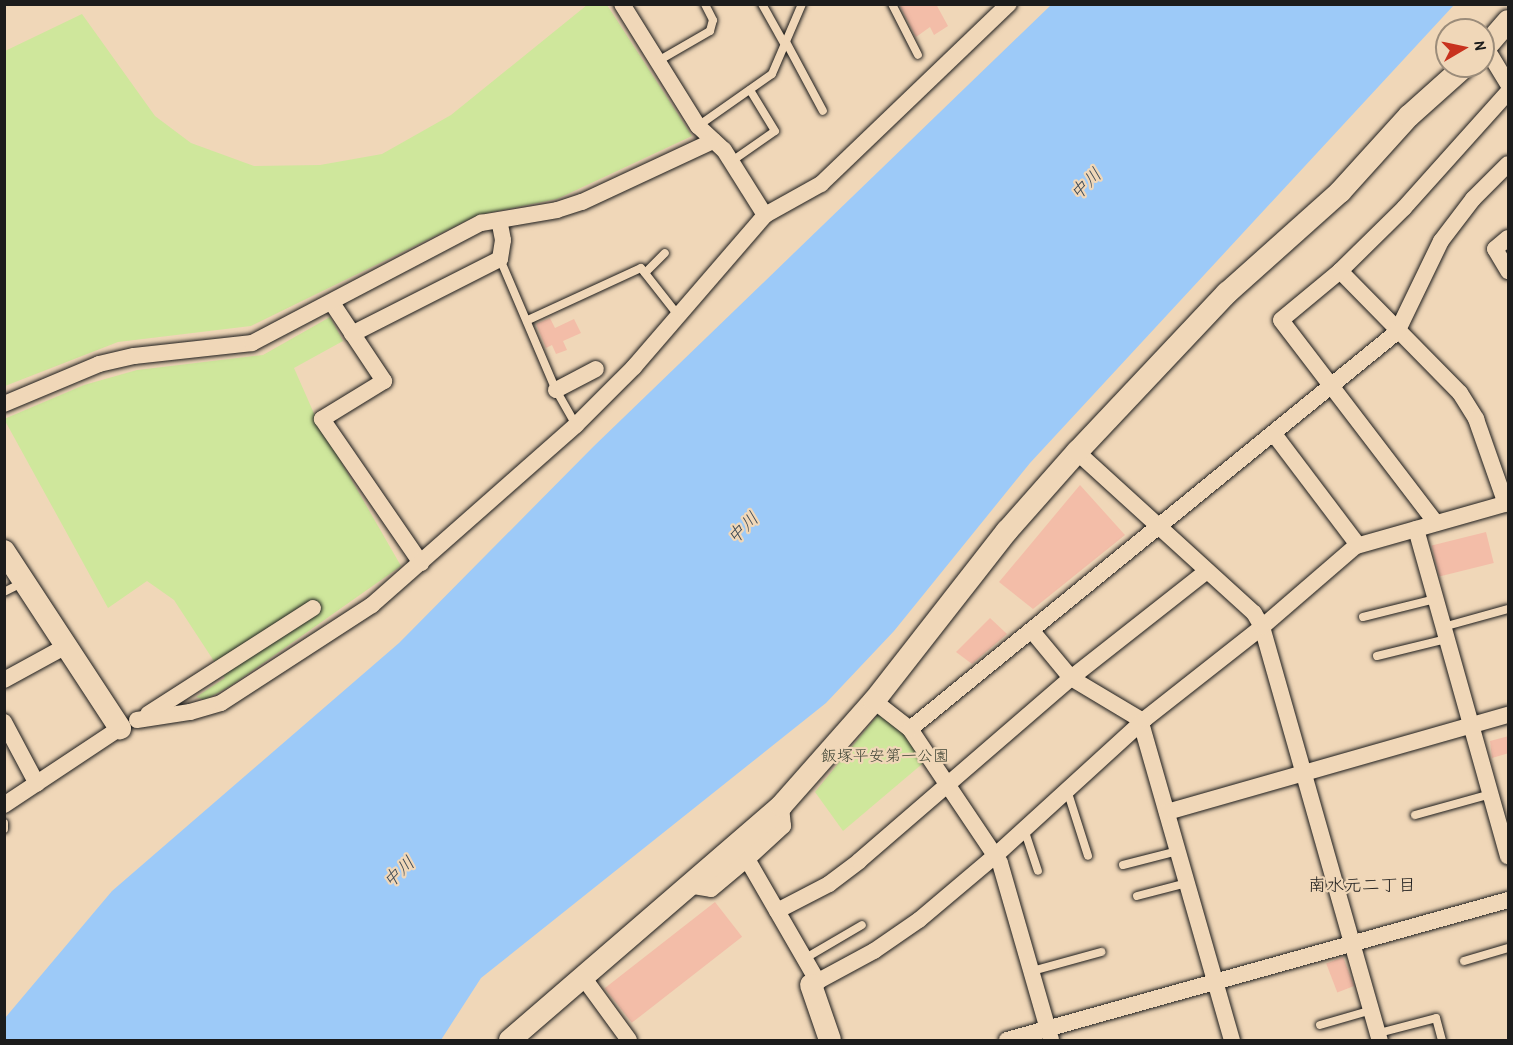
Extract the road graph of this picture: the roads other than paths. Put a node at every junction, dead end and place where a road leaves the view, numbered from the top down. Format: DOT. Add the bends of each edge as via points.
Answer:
graph roads {
  1 [pos="705,4"];
  2 [pos="762,4"];
  3 [pos="802,4"];
  4 [pos="891,4"];
  5 [pos="1009,4"];
  6 [pos="627,6"];
  7 [pos="1509,21"];
  8 [pos="1495,37"];
  9 [pos="785,44"];
  10 [pos="918,55"];
  11 [pos="658,61"];
  12 [pos="1495,64"];
  13 [pos="1452,78"];
  14 [pos="1509,84"];
  15 [pos="750,90"];
  16 [pos="1509,92"];
  17 [pos="823,111"];
  18 [pos="698,126"];
  19 [pos="713,141"];
  20 [pos="732,161"];
  21 [pos="1508,166"];
  22 [pos="765,216"];
  23 [pos="499,220"];
  24 [pos="1509,238"];
  25 [pos="665,253"];
  26 [pos="500,259"];
  27 [pos="1340,271"];
  28 [pos="1509,271"];
  29 [pos="645,273"];
  30 [pos="332,303"];
  31 [pos="678,315"];
  32 [pos="528,320"];
  33 [pos="1397,332"];
  34 [pos="352,334"];
  35 [pos="596,369"];
  36 [pos="1332,388"];
  37 [pos="556,390"];
  38 [pos="4,404"];
  39 [pos="576,425"];
  40 [pos="1274,434"];
  41 [pos="1077,452"];
  42 [pos="1507,504"];
  43 [pos="1436,522"];
  44 [pos="1158,528"];
  45 [pos="1416,529"];
  46 [pos="1358,545"];
  47 [pos="4,551"];
  48 [pos="421,563"];
  49 [pos="1207,571"];
  50 [pos="25,581"];
  51 [pos="4,592"];
  52 [pos="1435,599"];
  53 [pos="313,608"];
  54 [pos="1509,609"];
  55 [pos="1363,616"];
  56 [pos="1263,627"];
  57 [pos="1032,631"];
  58 [pos="1445,633"];
  59 [pos="68,645"];
  60 [pos="1377,656"];
  61 [pos="1071,678"];
  62 [pos="4,680"];
  63 [pos="874,701"];
  64 [pos="1509,715"];
  65 [pos="4,722"];
  66 [pos="1142,722"];
  67 [pos="129,724"];
  68 [pos="1472,725"];
  69 [pos="910,729"];
  70 [pos="1304,773"];
  71 [pos="948,783"];
  72 [pos="37,784"];
  73 [pos="1066,788"];
  74 [pos="1491,794"];
  75 [pos="4,805"];
  76 [pos="781,806"];
  77 [pos="1167,812"];
  78 [pos="1415,815"];
  79 [pos="4,824"];
  80 [pos="4,829"];
  81 [pos="1024,829"];
  82 [pos="1178,851"];
  83 [pos="996,855"];
  84 [pos="1088,856"];
  85 [pos="1509,856"];
  86 [pos="747,859"];
  87 [pos="1123,866"];
  88 [pos="1038,871"];
  89 [pos="1187,884"];
  90 [pos="688,885"];
  91 [pos="1137,896"];
  92 [pos="1509,900"];
  93 [pos="777,911"];
  94 [pos="862,925"];
  95 [pos="1353,945"];
  96 [pos="1509,948"];
  97 [pos="1101,952"];
  98 [pos="804,959"];
  99 [pos="1464,960"];
  100 [pos="1032,971"];
  101 [pos="583,977"];
  102 [pos="1215,982"];
  103 [pos="814,983"];
  104 [pos="1372,1010"];
  105 [pos="1320,1025"];
  106 [pos="1050,1035"];
  107 [pos="1379,1037"];
  108 [pos="510,1041"];
  109 [pos="629,1041"];
  110 [pos="830,1041"];
  111 [pos="1007,1041"];
  112 [pos="1232,1041"];
  113 [pos="1442,1041"];
  1 -- 11 [label="lane" via="713,20 710,31"];
  2 -- 9 [label="lane"];
  3 -- 9 [label="lane"];
  4 -- 10 [label="lane"];
  5 -- 22 [label="street" via="821,184"];
  6 -- 11 [label="street"];
  7 -- 8 [label="street"];
  9 -- 15 [label="lane" via="772,74"];
  9 -- 17 [label="lane"];
  11 -- 18 [label="street"];
  12 -- 14 [label="street"];
  13 -- 41 [label="street" via="1409,116 1340,192 1227,293"];
  15 -- 18 [label="lane"];
  15 -- 20 [label="lane" via="775,131"];
  16 -- 27 [label="street" via="1404,208"];
  18 -- 19 [label="street"];
  19 -- 20 [label="street"];
  19 -- 23 [label="street" via="582,202"];
  20 -- 22 [label="street"];
  21 -- 33 [label="street" via="1473,199 1441,240"];
  22 -- 31 [label="street"];
  23 -- 26 [label="street"];
  23 -- 30 [label="street" via="481,223"];
  24 -- 28 [label="street" via="1495,249"];
  25 -- 29 [label="lane"];
  26 -- 32 [label="lane"];
  26 -- 34 [label="street"];
  27 -- 33 [label="street"];
  27 -- 36 [label="street" via="1281,320"];
  29 -- 31 [label="lane"];
  29 -- 32 [label="lane" via="641,267"];
  30 -- 34 [label="street"];
  30 -- 38 [label="street" via="252,343 134,356 99,364"];
  31 -- 39 [label="street"];
  32 -- 37 [label="lane"];
  33 -- 36 [label="street"];
  33 -- 42 [label="street" via="1460,393 1472,410"];
  34 -- 48 [label="street" via="384,381 322,418"];
  35 -- 37 [label="street"];
  36 -- 40 [label="street"];
  36 -- 43 [label="street"];
  37 -- 39 [label="lane"];
  39 -- 48 [label="street"];
  40 -- 44 [label="street"];
  40 -- 46 [label="street"];
  41 -- 44 [label="street"];
  41 -- 63 [label="street" via="1007,531"];
  42 -- 43 [label="street"];
  43 -- 45 [label="street"];
  44 -- 49 [label="street"];
  44 -- 57 [label="street"];
  45 -- 46 [label="street"];
  45 -- 52 [label="street"];
  46 -- 56 [label="street"];
  47 -- 50 [label="street"];
  48 -- 67 [label="street" via="372,605 235,695 190,712"];
  49 -- 56 [label="street" via="1254,613"];
  49 -- 61 [label="street"];
  50 -- 51 [label="lane"];
  50 -- 59 [label="street"];
  52 -- 55 [label="lane"];
  52 -- 58 [label="street"];
  53 -- 67 [label="street"];
  54 -- 58 [label="lane"];
  56 -- 66 [label="street"];
  56 -- 70 [label="street"];
  57 -- 61 [label="street"];
  57 -- 69 [label="street"];
  58 -- 60 [label="lane"];
  58 -- 68 [label="street"];
  59 -- 62 [label="street"];
  59 -- 67 [label="street"];
  61 -- 66 [label="street"];
  61 -- 71 [label="street"];
  63 -- 69 [label="street"];
  63 -- 76 [label="street"];
  64 -- 68 [label="street"];
  65 -- 72 [label="street"];
  66 -- 73 [label="street"];
  66 -- 77 [label="street"];
  67 -- 72 [label="street"];
  68 -- 70 [label="street"];
  68 -- 74 [label="street"];
  69 -- 71 [label="street"];
  70 -- 77 [label="street"];
  70 -- 95 [label="street"];
  71 -- 83 [label="street"];
  71 -- 93 [label="street" via="829,884"];
  72 -- 75 [label="street"];
  73 -- 81 [label="street"];
  73 -- 84 [label="lane"];
  74 -- 78 [label="lane"];
  74 -- 85 [label="street"];
  76 -- 86 [label="street" via="783,826"];
  76 -- 90 [label="street"];
  77 -- 82 [label="street"];
  79 -- 80 [label="lane"];
  81 -- 83 [label="street"];
  81 -- 88 [label="lane"];
  82 -- 87 [label="lane"];
  82 -- 89 [label="street"];
  83 -- 100 [label="street"];
  83 -- 103 [label="street" via="885,944"];
  86 -- 90 [label="street" via="711,889"];
  86 -- 93 [label="street"];
  89 -- 91 [label="lane"];
  89 -- 102 [label="street"];
  90 -- 101 [label="street"];
  92 -- 95 [label="street"];
  93 -- 98 [label="street"];
  94 -- 98 [label="lane"];
  95 -- 102 [label="street"];
  95 -- 104 [label="street"];
  96 -- 99 [label="lane"];
  97 -- 100 [label="lane"];
  98 -- 103 [label="street"];
  100 -- 106 [label="street"];
  101 -- 108 [label="street"];
  101 -- 109 [label="street"];
  102 -- 106 [label="street"];
  102 -- 112 [label="street"];
  103 -- 110 [label="street"];
  104 -- 105 [label="lane"];
  104 -- 107 [label="street"];
  106 -- 111 [label="street"];
  107 -- 113 [label="lane" via="1436,1018"];
}
